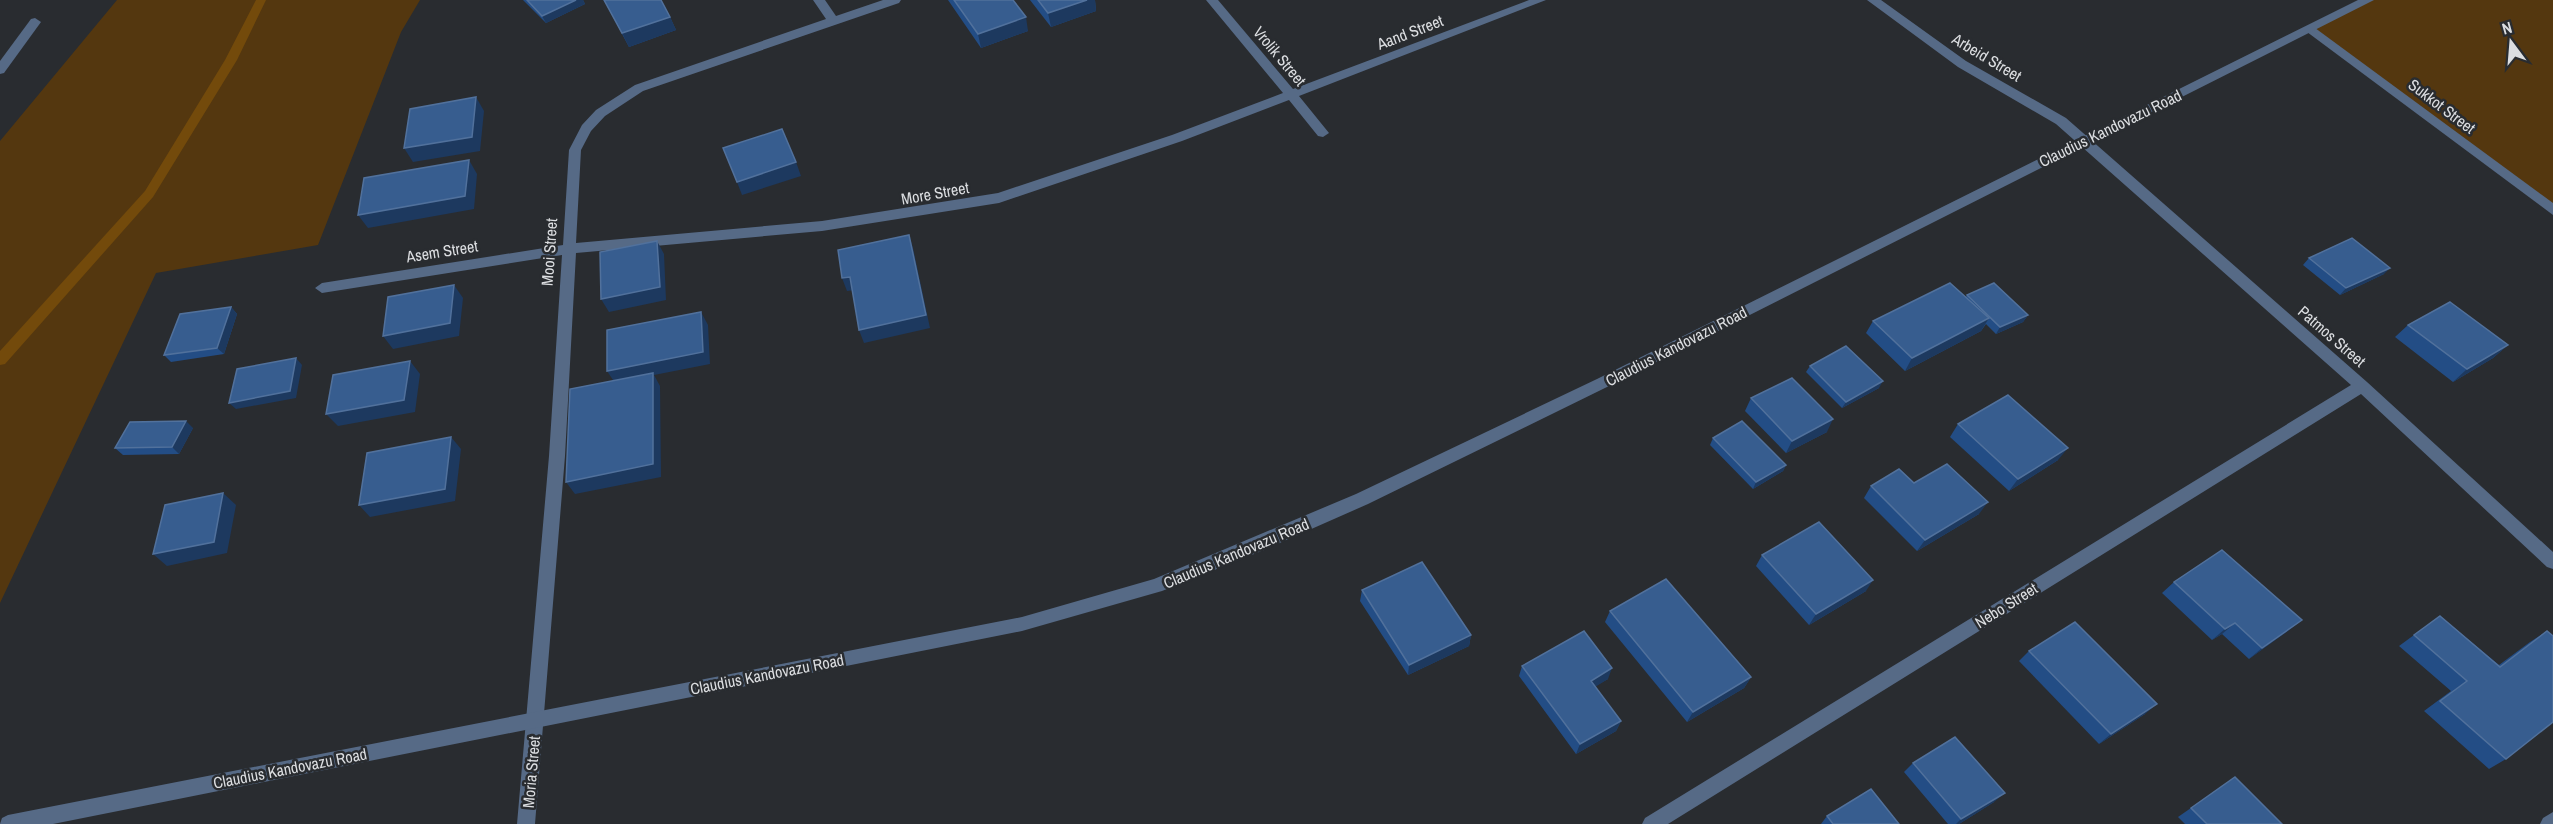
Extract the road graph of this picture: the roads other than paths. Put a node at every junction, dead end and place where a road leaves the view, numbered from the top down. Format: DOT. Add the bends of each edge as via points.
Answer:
graph roads {
  1 [pos="819,0"];
  2 [pos="895,0"];
  3 [pos="1212,0"];
  4 [pos="1540,0"];
  5 [pos="1873,0"];
  6 [pos="2368,0"];
  7 [pos="833,20"];
  8 [pos="35,22"];
  9 [pos="2311,29"];
  10 [pos="0,70"];
  11 [pos="1291,94"];
  12 [pos="1323,133"];
  13 [pos="2084,141"];
  14 [pos="2553,210"];
  15 [pos="567,249"];
  16 [pos="322,288"];
  17 [pos="2362,386"];
  18 [pos="2553,562"];
  19 [pos="536,719"];
  20 [pos="2553,821"];
  21 [pos="8,824"];
  22 [pos="526,824"];
  23 [pos="1651,824"];
  24 [pos="2549,824"];
  1 -- 7 [label="street"];
  2 -- 7 [label="street, Mooi Street"];
  3 -- 11 [label="street, Vrolik Street"];
  4 -- 11 [label="street, Aand Street"];
  5 -- 13 [label="street, Arbeid Street" via="1962,64 2031,102"];
  6 -- 9 [label="street, Claudius Kandovazu Road"];
  7 -- 15 [label="street, Mooi Street" via="639,88 608,105 585,128 575,150"];
  8 -- 10 [label="street"];
  9 -- 13 [label="street, Claudius Kandovazu Road"];
  9 -- 14 [label="street, Sukkot Street"];
  11 -- 12 [label="street, Vrolik Street"];
  11 -- 15 [label="street, More Street" via="1166,142 999,198 822,226"];
  13 -- 17 [label="street, Patmos Street"];
  13 -- 19 [label="street, Claudius Kandovazu Road" via="1362,499 1156,586 1022,624"];
  15 -- 16 [label="street, Asem Street"];
  15 -- 19 [label="street, Mooi Street"];
  17 -- 18 [label="street, Patmos Street"];
  17 -- 23 [label="street, Nebo Street"];
  19 -- 21 [label="street, Claudius Kandovazu Road"];
  19 -- 22 [label="street, Moria Street"];
  20 -- 24 [label="street"];
}
